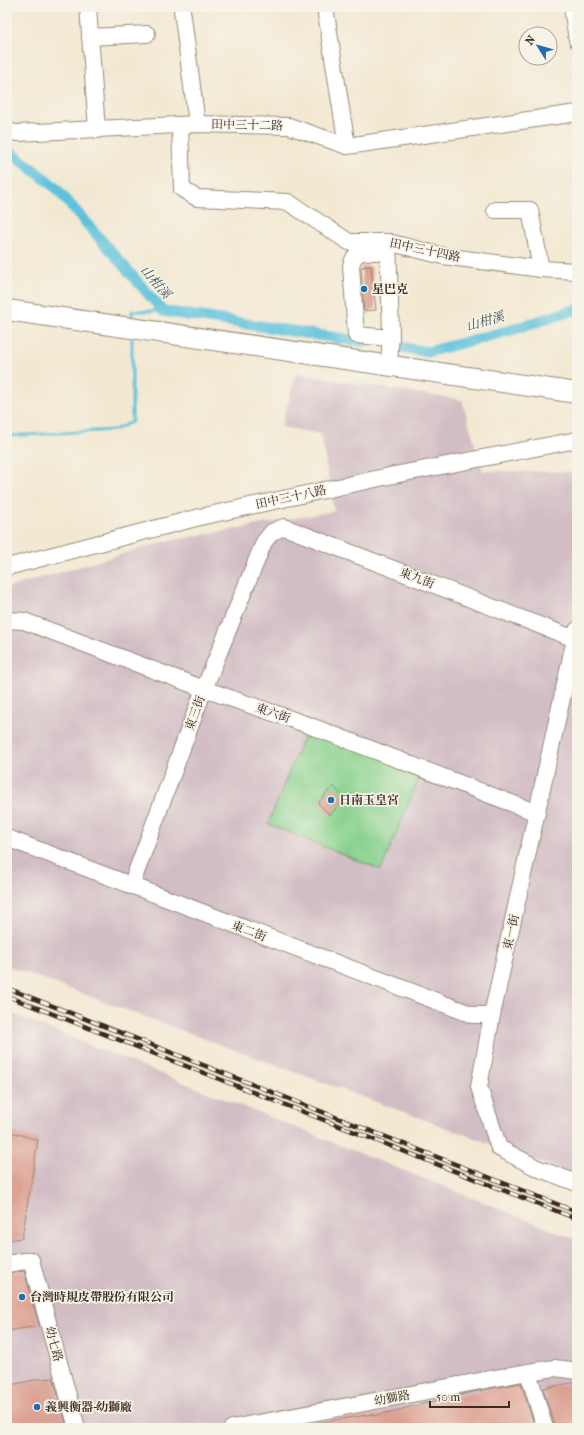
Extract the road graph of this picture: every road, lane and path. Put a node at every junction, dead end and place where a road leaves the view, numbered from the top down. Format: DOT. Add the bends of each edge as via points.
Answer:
graph roads {
  1 [pos="88,7"];
  2 [pos="325,7"];
  3 [pos="572,7"];
  4 [pos="182,10"];
  5 [pos="147,34"];
  6 [pos="90,37"];
  7 [pos="577,40"];
  8 [pos="577,113"];
  9 [pos="197,124"];
  10 [pos="180,126"];
  11 [pos="97,130"];
  12 [pos="7,131"];
  13 [pos="347,146"];
  14 [pos="495,210"];
  15 [pos="388,247"];
  16 [pos="541,269"];
  17 [pos="577,270"];
  18 [pos="7,310"];
  19 [pos="391,338"];
  20 [pos="389,366"];
  21 [pos="577,393"];
  22 [pos="577,440"];
  23 [pos="264,542"];
  24 [pos="7,568"];
  25 [pos="7,620"];
  26 [pos="576,635"];
  27 [pos="204,689"];
  28 [pos="537,813"];
  29 [pos="7,838"];
  30 [pos="131,886"];
  31 [pos="492,1015"];
  32 [pos="577,1183"];
  33 [pos="7,1264"];
  34 [pos="577,1371"];
  35 [pos="528,1372"];
  36 [pos="77,1428"];
  37 [pos="232,1428"];
  38 [pos="545,1428"];
  1 -- 6 [label="street"];
  2 -- 13 [label="street"];
  3 -- 7 [label="street"];
  4 -- 9 [label="street"];
  5 -- 6 [label="street"];
  6 -- 11 [label="street"];
  8 -- 13 [label="street, 田中三十二路"];
  9 -- 10 [label="street, 田中三十二路"];
  9 -- 13 [label="street, 田中三十二路" via="289,126"];
  10 -- 11 [label="street, 田中三十二路"];
  10 -- 15 [label="street, 田中三十四路" via="182,189 197,198 288,202 349,242"];
  11 -- 12 [label="street, 田中三十二路" via="17,133"];
  14 -- 16 [label="street" via="530,210"];
  15 -- 16 [label="street, 田中三十四路"];
  15 -- 19 [label="street"];
  15 -- 19 [label="street" via="360,252 355,255 351,266 356,335"];
  16 -- 17 [label="street, 田中三十四路"];
  18 -- 20 [label="main road"];
  19 -- 20 [label="street"];
  20 -- 21 [label="main road"];
  22 -- 24 [label="street, 田中三十八路" via="389,476 200,517"];
  23 -- 26 [label="street, 東九街" via="272,532 284,527"];
  23 -- 27 [label="street, 東三街"];
  25 -- 27 [label="street, 東六街" via="24,620"];
  26 -- 28 [label="street, 東一街"];
  27 -- 28 [label="street, 東六街" via="308,725"];
  27 -- 30 [label="street, 東三街"];
  28 -- 31 [label="street, 東一街"];
  29 -- 30 [label="street, 東二街"];
  30 -- 31 [label="street, 東二街" via="473,1015"];
  31 -- 32 [label="street, 東一街" via="479,1087 499,1148 537,1168"];
  33 -- 36 [label="street, 幼七路" via="31,1260"];
  34 -- 35 [label="street, 幼獅路" via="555,1368"];
  35 -- 37 [label="street, 幼獅路"];
  35 -- 38 [label="street"];
}
